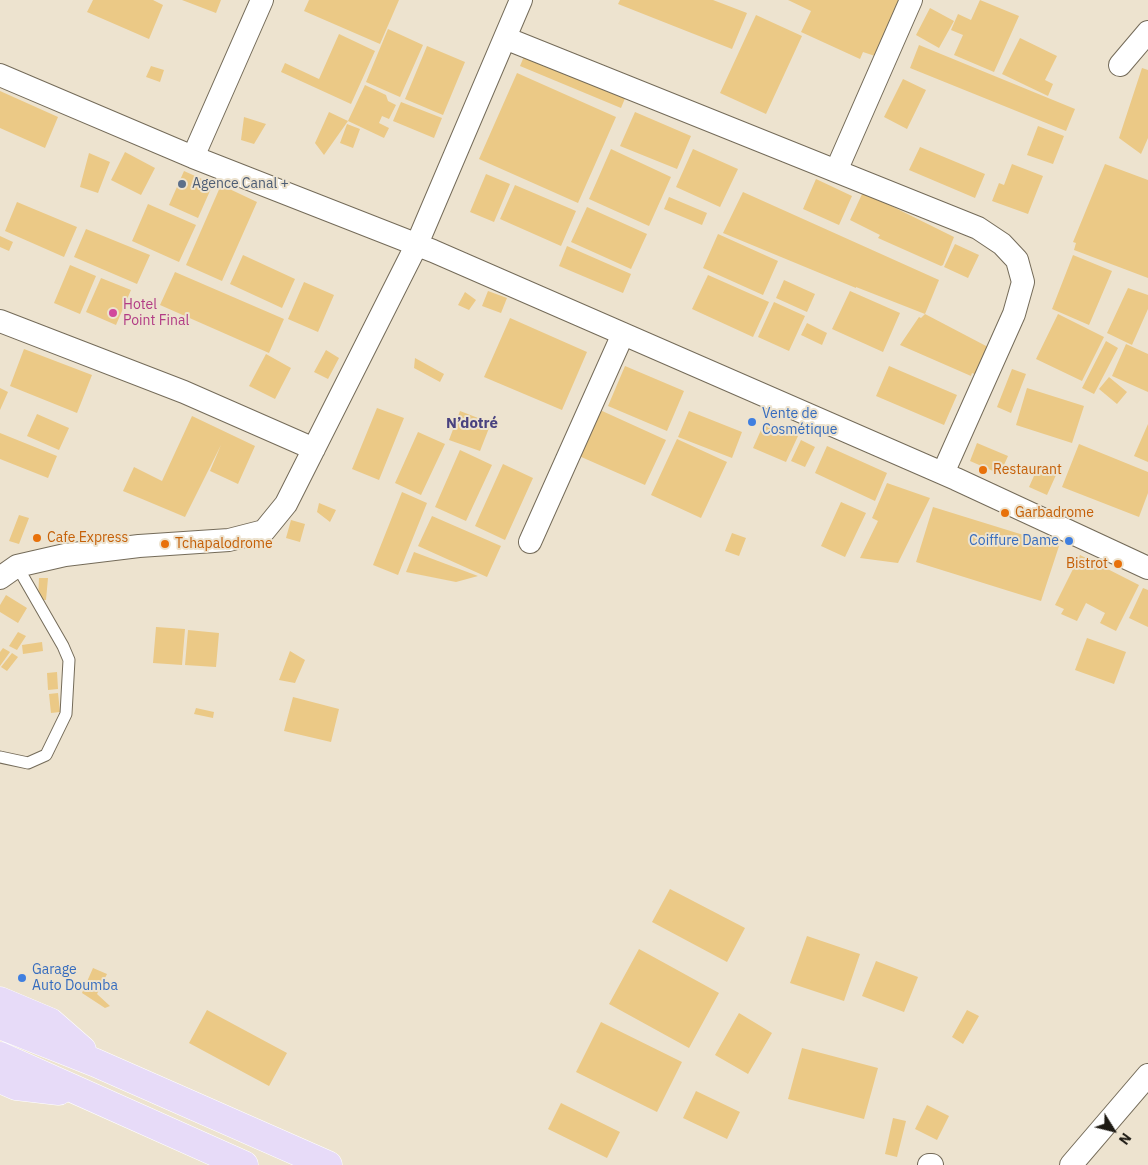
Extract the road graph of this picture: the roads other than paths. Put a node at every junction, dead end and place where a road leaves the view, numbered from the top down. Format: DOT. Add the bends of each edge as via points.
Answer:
graph roads {
  1 [pos="262,0"];
  2 [pos="521,0"];
  3 [pos="911,0"];
  4 [pos="1148,32"];
  5 [pos="505,38"];
  6 [pos="1120,65"];
  7 [pos="0,75"];
  8 [pos="193,158"];
  9 [pos="836,171"];
  10 [pos="417,244"];
  11 [pos="0,321"];
  12 [pos="623,334"];
  13 [pos="314,450"];
  14 [pos="943,473"];
  15 [pos="530,542"];
  16 [pos="6,568"];
  17 [pos="1148,568"];
  18 [pos="0,757"];
  19 [pos="0,1001"];
  20 [pos="0,1024"];
  21 [pos="0,1056"];
  22 [pos="96,1063"];
  23 [pos="1148,1075"];
  24 [pos="0,1079"];
  25 [pos="90,1095"];
  26 [pos="244,1165"];
  27 [pos="328,1165"];
  28 [pos="1071,1165"];
  1 -- 8 [label="street"];
  2 -- 5 [label="street"];
  3 -- 9 [label="street"];
  4 -- 6 [label="street"];
  5 -- 9 [label="street"];
  5 -- 10 [label="street"];
  7 -- 8 [label="street"];
  8 -- 10 [label="street"];
  9 -- 14 [label="street" via="978,228 1002,244 1017,260 1022,282 1014,314"];
  10 -- 12 [label="street"];
  10 -- 13 [label="street"];
  11 -- 13 [label="street" via="184,392"];
  12 -- 14 [label="street"];
  12 -- 15 [label="street"];
  13 -- 16 [label="street" via="286,504 264,530 229,540 65,555"];
  14 -- 17 [label="street"];
  16 -- 18 [label="lane" via="63,646 69,660 66,714 46,755 28,763"];
  19 -- 22 [label="main road" via="50,1022"];
  20 -- 22 [label="main road"];
  21 -- 25 [label="main road"];
  22 -- 27 [label="main road"];
  23 -- 28 [label="street"];
  24 -- 25 [label="main road" via="16,1086"];
  25 -- 26 [label="main road"];
}
